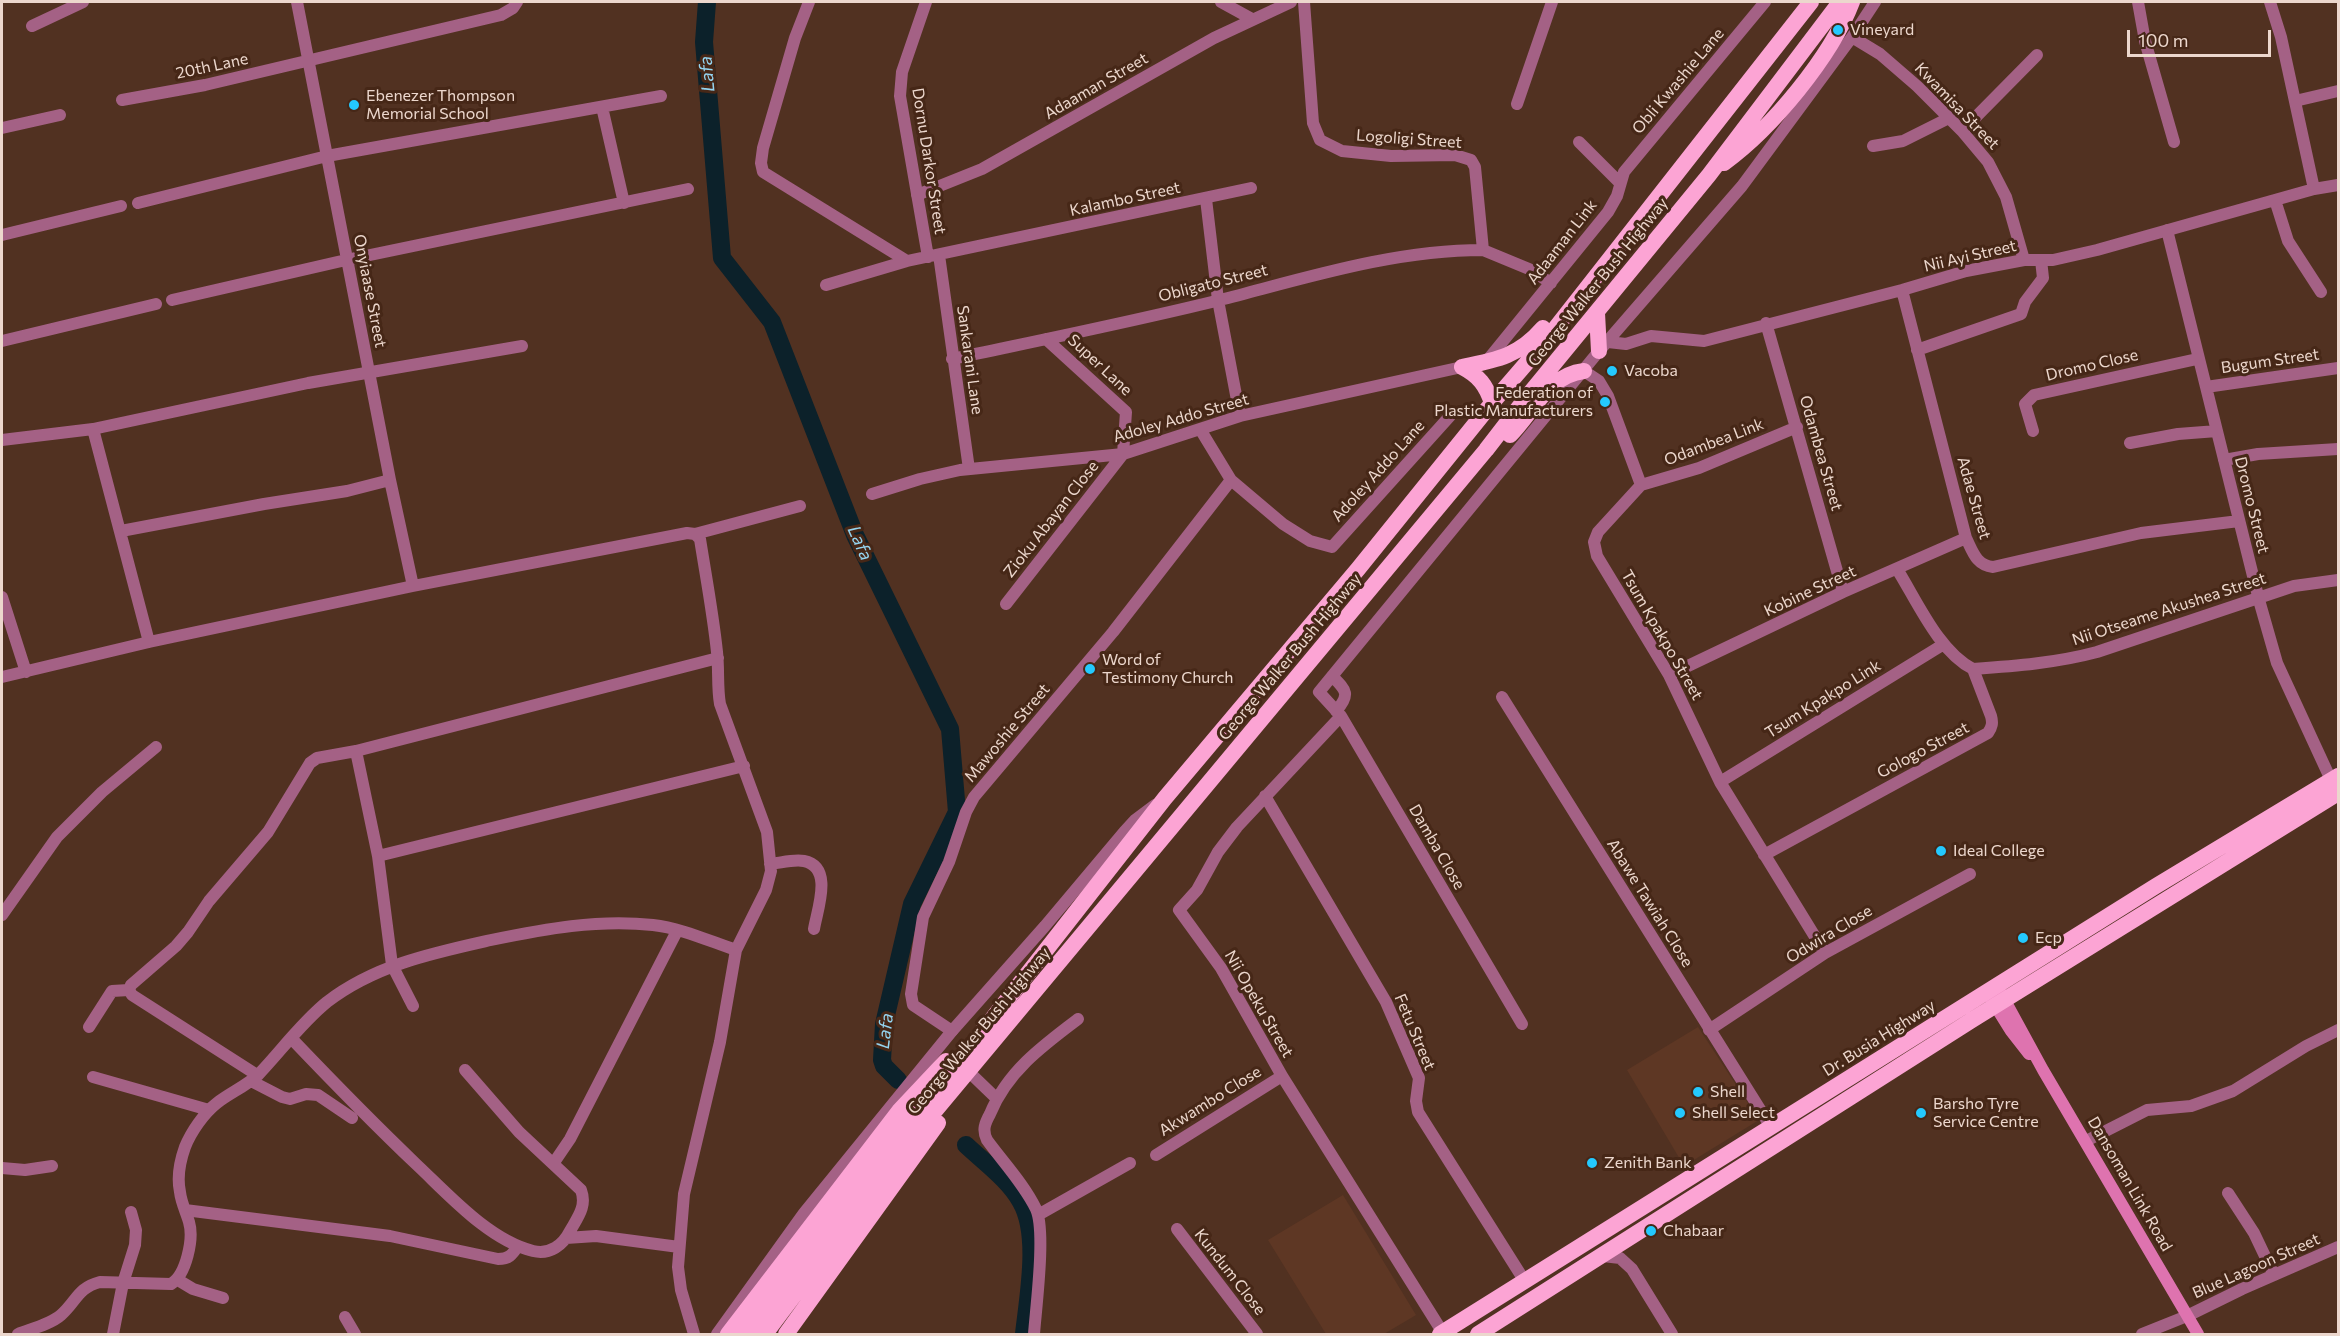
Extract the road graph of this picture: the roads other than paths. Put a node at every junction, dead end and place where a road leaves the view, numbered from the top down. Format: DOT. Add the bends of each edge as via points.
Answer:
graph roads {
  1 [pos="83,2"];
  2 [pos="297,2"];
  3 [pos="517,2"];
  4 [pos="809,2"];
  5 [pos="926,2"];
  6 [pos="1221,2"];
  7 [pos="1291,2"];
  8 [pos="1304,2"];
  9 [pos="1552,2"];
  10 [pos="1765,2"];
  11 [pos="1811,2"];
  12 [pos="1840,2"];
  13 [pos="1852,2"];
  14 [pos="1875,2"];
  15 [pos="2138,2"];
  16 [pos="2270,2"];
  17 [pos="1252,19"];
  18 [pos="32,26"];
  19 [pos="1852,37"];
  20 [pos="2037,55"];
  21 [pos="309,61"];
  22 [pos="2338,91"];
  23 [pos="661,96"];
  24 [pos="122,100"];
  25 [pos="2295,101"];
  26 [pos="1516,104"];
  27 [pos="602,107"];
  28 [pos="60,115"];
  29 [pos="1949,118"];
  30 [pos="2,128"];
  31 [pos="1962,131"];
  32 [pos="1579,142"];
  33 [pos="2174,142"];
  34 [pos="1873,146"];
  35 [pos="327,156"];
  36 [pos="1709,175"];
  37 [pos="1619,182"];
  38 [pos="2338,185"];
  39 [pos="1251,188"];
  40 [pos="688,189"];
  41 [pos="2314,189"];
  42 [pos="917,195"];
  43 [pos="1206,199"];
  44 [pos="2275,200"];
  45 [pos="624,202"];
  46 [pos="138,203"];
  47 [pos="121,206"];
  48 [pos="1641,219"];
  49 [pos="2167,230"];
  50 [pos="2,235"];
  51 [pos="1483,250"];
  52 [pos="933,256"];
  53 [pos="346,260"];
  54 [pos="2024,260"];
  55 [pos="2041,260"];
  56 [pos="907,261"];
  57 [pos="1551,283"];
  58 [pos="826,285"];
  59 [pos="1902,290"];
  60 [pos="2321,292"];
  61 [pos="172,300"];
  62 [pos="1218,300"];
  63 [pos="156,304"];
  64 [pos="1597,313"];
  65 [pos="1766,323"];
  66 [pos="1046,339"];
  67 [pos="2,341"];
  68 [pos="522,346"];
  69 [pos="1603,347"];
  70 [pos="1917,350"];
  71 [pos="2197,359"];
  72 [pos="952,360"];
  73 [pos="1486,362"];
  74 [pos="1462,367"];
  75 [pos="2338,368"];
  76 [pos="369,371"];
  77 [pos="1584,371"];
  78 [pos="2206,387"];
  79 [pos="1492,403"];
  80 [pos="1240,416"];
  81 [pos="1449,416"];
  82 [pos="1797,427"];
  83 [pos="93,429"];
  84 [pos="1200,429"];
  85 [pos="2033,431"];
  86 [pos="2217,431"];
  87 [pos="2,440"];
  88 [pos="2130,443"];
  89 [pos="2338,449"];
  90 [pos="1486,450"];
  91 [pos="1123,454"];
  92 [pos="2224,460"];
  93 [pos="969,469"];
  94 [pos="390,480"];
  95 [pos="1231,480"];
  96 [pos="1641,485"];
  97 [pos="872,494"];
  98 [pos="800,506"];
  99 [pos="2239,520"];
  100 [pos="121,531"];
  101 [pos="695,534"];
  102 [pos="1966,538"];
  103 [pos="1897,570"];
  104 [pos="2338,580"];
  105 [pos="413,586"];
  106 [pos="1843,592"];
  107 [pos="2,597"];
  108 [pos="2259,600"];
  109 [pos="1006,604"];
  110 [pos="149,642"];
  111 [pos="1944,644"];
  112 [pos="718,658"];
  113 [pos="1973,669"];
  114 [pos="26,672"];
  115 [pos="1669,675"];
  116 [pos="1332,676"];
  117 [pos="2,677"];
  118 [pos="1502,697"];
  119 [pos="1339,713"];
  120 [pos="156,747"];
  121 [pos="356,751"];
  122 [pos="744,766"];
  123 [pos="1720,782"];
  124 [pos="2336,783"];
  125 [pos="1265,796"];
  126 [pos="1166,798"];
  127 [pos="1764,855"];
  128 [pos="378,856"];
  129 [pos="770,864"];
  130 [pos="1970,874"];
  131 [pos="2,915"];
  132 [pos="813,929"];
  133 [pos="677,931"];
  134 [pos="736,950"];
  135 [pos="1825,953"];
  136 [pos="392,965"];
  137 [pos="1030,970"];
  138 [pos="129,990"];
  139 [pos="1997,996"];
  140 [pos="413,1006"];
  141 [pos="1078,1019"];
  142 [pos="1522,1024"];
  143 [pos="89,1027"];
  144 [pos="1709,1030"];
  145 [pos="2338,1030"];
  146 [pos="952,1031"];
  147 [pos="291,1038"];
  148 [pos="465,1070"];
  149 [pos="969,1072"];
  150 [pos="1282,1076"];
  151 [pos="93,1077"];
  152 [pos="254,1078"];
  153 [pos="958,1085"];
  154 [pos="996,1098"];
  155 [pos="209,1110"];
  156 [pos="352,1118"];
  157 [pos="1771,1127"];
  158 [pos="2086,1141"];
  159 [pos="1156,1155"];
  160 [pos="1130,1163"];
  161 [pos="554,1164"];
  162 [pos="52,1166"];
  163 [pos="2,1168"];
  164 [pos="2228,1193"];
  165 [pos="185,1210"];
  166 [pos="131,1212"];
  167 [pos="1038,1215"];
  168 [pos="1177,1229"];
  169 [pos="566,1238"];
  170 [pos="518,1246"];
  171 [pos="679,1247"];
  172 [pos="2338,1247"];
  173 [pos="1603,1256"];
  174 [pos="2274,1275"];
  175 [pos="178,1280"];
  176 [pos="1524,1280"];
  177 [pos="123,1283"];
  178 [pos="223,1298"];
  179 [pos="2187,1316"];
  180 [pos="345,1317"];
  181 [pos="1441,1334"];
  182 [pos="18,1335"];
  183 [pos="113,1335"];
  184 [pos="355,1335"];
  185 [pos="694,1335"];
  186 [pos="717,1335"];
  187 [pos="728,1335"];
  188 [pos="747,1335"];
  189 [pos="765,1335"];
  190 [pos="786,1335"];
  191 [pos="1034,1335"];
  192 [pos="1257,1335"];
  193 [pos="1478,1335"];
  194 [pos="1672,1335"];
  195 [pos="2142,1335"];
  196 [pos="2198,1335"];
  1 -- 18 [label="street"];
  2 -- 21 [label="street, Onyiaase Street"];
  3 -- 21 [label="street, 20th Lane" via="501,15"];
  4 -- 56 [label="street" via="763,148 763,172"];
  5 -- 42 [label="street, Dornu Darkor Street" via="900,80"];
  6 -- 17 [label="street"];
  7 -- 17 [label="street, Adaaman Street"];
  8 -- 51 [label="street, Logoligi Street" via="1313,123 1320,140 1342,151 1391,156 1455,155 1471,160 1475,167"];
  9 -- 26 [label="street"];
  10 -- 37 [label="street, Obli Kwashie Lane"];
  11 -- 48 [label="highway, George Walker Bush Highway"];
  12 -- 36 [label="highway, George Walker Bush Highway"];
  13 -- 36 [label="highway" via="1797,91 1747,147"];
  14 -- 19 [label="street"];
  15 -- 33 [label="street" via="2145,42"];
  16 -- 25 [label="street"];
  17 -- 42 [label="street, Adaaman Street" via="982,170"];
  19 -- 29 [label="street, Kwamisa Street" via="1880,54"];
  19 -- 69 [label="street" via="1742,186"];
  20 -- 31 [label="street"];
  21 -- 24 [label="street, 20th Lane" via="205,86"];
  21 -- 35 [label="street, Onyiaase Street"];
  22 -- 25 [label="street"];
  23 -- 27 [label="street"];
  25 -- 41 [label="street"];
  27 -- 35 [label="street"];
  27 -- 45 [label="street"];
  28 -- 30 [label="street"];
  29 -- 31 [label="street, Kwamisa Street"];
  29 -- 34 [label="street" via="1903,141"];
  31 -- 54 [label="street, Kwamisa Street" via="1988,162 2006,197"];
  32 -- 37 [label="street"];
  35 -- 46 [label="street"];
  35 -- 53 [label="street, Onyiaase Street"];
  36 -- 64 [label="highway, George Walker Bush Highway"];
  37 -- 57 [label="street, Adaaman Link" via="1608,212"];
  38 -- 41 [label="street, Nii Ayi Street"];
  39 -- 43 [label="street"];
  40 -- 45 [label="street"];
  41 -- 44 [label="street, Nii Ayi Street"];
  42 -- 52 [label="street, Dornu Darkor Street"];
  43 -- 52 [label="street, Kalambo Street"];
  43 -- 62 [label="street, Kalambo Street"];
  44 -- 49 [label="street, Nii Ayi Street"];
  44 -- 60 [label="street" via="2288,242"];
  45 -- 53 [label="street"];
  47 -- 50 [label="street"];
  48 -- 73 [label="highway" via="1616,239 1535,338 1521,350"];
  48 -- 79 [label="highway, George Walker Bush Highway"];
  49 -- 55 [label="street, Nii Ayi Street"];
  49 -- 71 [label="street, Dromo Street"];
  51 -- 57 [label="street"];
  51 -- 62 [label="street, Obligato Street" via="1446,250 1332,270"];
  52 -- 56 [label="street, Kalambo Street"];
  52 -- 72 [label="street, Sankarani Lane"];
  53 -- 61 [label="street"];
  53 -- 76 [label="street, Onyiaase Street"];
  54 -- 55 [label="street, Nii Ayi Street"];
  54 -- 59 [label="street, Nii Ayi Street" via="1966,271"];
  55 -- 70 [label="street" via="2043,278 2021,314"];
  56 -- 58 [label="street, Kalambo Street"];
  57 -- 73 [label="street, Adaaman Link"];
  59 -- 65 [label="street, Nii Ayi Street"];
  59 -- 70 [label="street, Adae Street"];
  62 -- 66 [label="street, Obligato Street"];
  62 -- 80 [label="street, Kalambo Street"];
  63 -- 67 [label="street"];
  64 -- 69 [label="highway"];
  64 -- 90 [label="highway, George Walker Bush Highway"];
  65 -- 69 [label="street, Nii Ayi Street" via="1704,341 1651,336"];
  65 -- 82 [label="street, Odambea Street"];
  66 -- 72 [label="street, Obligato Street"];
  66 -- 91 [label="street, Super Lane" via="1126,412"];
  68 -- 76 [label="street"];
  69 -- 77 [label="street"];
  70 -- 102 [label="street, Adae Street"];
  71 -- 78 [label="street, Dromo Street"];
  71 -- 85 [label="street, Dromo Close" via="2034,395 2025,404"];
  72 -- 93 [label="street, Sankarani Lane"];
  73 -- 74 [label="highway"];
  74 -- 79 [label="highway" via="1480,378"];
  74 -- 80 [label="street, Adoley Addo Street"];
  75 -- 78 [label="street, Bugum Street"];
  76 -- 83 [label="street"];
  76 -- 94 [label="street, Onyiaase Street"];
  77 -- 90 [label="highway" via="1557,380 1511,434"];
  77 -- 96 [label="street" via="1599,381 1608,396"];
  77 -- 116 [label="street"];
  78 -- 86 [label="street, Dromo Street"];
  79 -- 126 [label="highway, George Walker Bush Highway"];
  80 -- 84 [label="street, Adoley Addo Street"];
  81 -- 95 [label="street, Adoley Addo Lane" via="1332,547 1310,541 1283,524"];
  82 -- 96 [label="street, Odambea Link" via="1699,468"];
  82 -- 106 [label="street, Odambea Street"];
  83 -- 87 [label="street"];
  83 -- 100 [label="street"];
  84 -- 91 [label="street, Adoley Addo Street"];
  84 -- 95 [label="street, Adoley Addo Lane"];
  86 -- 88 [label="street"];
  86 -- 92 [label="street, Dromo Street"];
  89 -- 92 [label="street"];
  90 -- 149 [label="highway, George Walker Bush Highway"];
  91 -- 93 [label="street, Adoley Addo Street"];
  91 -- 109 [label="street, Zioku Abayan Close"];
  92 -- 99 [label="street, Dromo Street"];
  93 -- 97 [label="street, Adoley Addo Street"];
  94 -- 100 [label="street"];
  94 -- 105 [label="street, Onyiaase Street"];
  95 -- 146 [label="street, Mawoshie Street" via="1113,633 974,797 966,812 949,862 923,917 911,994 913,1005"];
  96 -- 115 [label="street, Tsum Kpakpo Street" via="1598,532 1594,542 1597,556"];
  98 -- 101 [label="street"];
  99 -- 102 [label="street, Adae Street" via="2141,533 1993,567 1983,566"];
  99 -- 108 [label="street, Dromo Street"];
  100 -- 110 [label="street"];
  101 -- 105 [label="street"];
  101 -- 112 [label="street" via="700,539"];
  102 -- 103 [label="street, Kobine Street"];
  103 -- 106 [label="street, Kobine Street"];
  103 -- 111 [label="street"];
  104 -- 108 [label="street, Nii Otseame Akushea Street" via="2294,586"];
  105 -- 110 [label="street"];
  106 -- 115 [label="street, Kobine Street"];
  107 -- 114 [label="street"];
  108 -- 113 [label="street, Nii Otseame Akushea Street" via="2069,659"];
  108 -- 124 [label="street, Dromo Street" via="2277,663"];
  110 -- 114 [label="street"];
  111 -- 113 [label="street" via="1955,658"];
  111 -- 123 [label="street, Tsum Kpakpo Link"];
  112 -- 121 [label="street"];
  112 -- 122 [label="street" via="720,704"];
  113 -- 127 [label="street, Gologo Street" via="1993,723 1988,733"];
  114 -- 117 [label="street"];
  115 -- 123 [label="street, Tsum Kpakpo Street"];
  116 -- 119 [label="street" via="1346,696"];
  116 -- 119 [label="street, Damba Close" via="1319,692"];
  118 -- 144 [label="street, Abawe Tawiah Close"];
  119 -- 125 [label="street, Nii Opeku Street"];
  119 -- 142 [label="street, Damba Close"];
  120 -- 131 [label="street" via="102,792 57,837"];
  121 -- 128 [label="street"];
  121 -- 138 [label="street" via="317,758 310,763 260,843 176,946"];
  122 -- 128 [label="street"];
  122 -- 129 [label="street" via="767,832"];
  123 -- 127 [label="street, Tsum Kpakpo Street"];
  124 -- 139 [label="highway, Dr. Busia Highway"];
  125 -- 150 [label="street, Nii Opeku Street" via="1218,852 1197,890 1179,910 1221,968"];
  125 -- 176 [label="street, Fetu Street" via="1386,1002 1419,1078 1418,1112"];
  126 -- 137 [label="highway, George Walker Bush Highway"];
  126 -- 146 [label="street, George Walker Bush Highway" via="1135,820"];
  127 -- 135 [label="street, Tsum Kpakpo Street"];
  128 -- 136 [label="street"];
  129 -- 132 [label="street" via="806,861 819,873 823,883"];
  129 -- 134 [label="street" via="766,890"];
  130 -- 135 [label="street, Odwira Close"];
  133 -- 134 [label="street"];
  133 -- 136 [label="street" via="593,922 443,951"];
  133 -- 161 [label="street"];
  134 -- 171 [label="street" via="716,1066 684,1194"];
  135 -- 144 [label="street, Odwira Close"];
  136 -- 140 [label="street"];
  136 -- 147 [label="street" via="328,1001"];
  137 -- 187 [label="highway" via="899,1111"];
  137 -- 188 [label="highway, George Walker Bush Highway" via="886,1150"];
  138 -- 143 [label="street" via="112,991"];
  138 -- 152 [label="street"];
  139 -- 157 [label="highway, Dr. Busia Highway"];
  139 -- 158 [label="main road, Dansoman Link Road"];
  139 -- 173 [label="highway, Dr. Busia Highway"];
  141 -- 154 [label="street" via="1026,1061"];
  144 -- 157 [label="street, Abawe Tawiah Close"];
  145 -- 158 [label="street" via="2233,1091 2191,1106 2147,1110"];
  146 -- 186 [label="street, George Walker Bush Highway" via="804,1213"];
  147 -- 152 [label="street"];
  147 -- 170 [label="street" via="452,1198 482,1224"];
  148 -- 161 [label="street" via="519,1132"];
  149 -- 153 [label="highway, George Walker Bush Highway"];
  149 -- 154 [label="street"];
  150 -- 159 [label="street, Akwambo Close"];
  150 -- 181 [label="street, Nii Opeku Street"];
  151 -- 155 [label="street"];
  152 -- 155 [label="street"];
  152 -- 156 [label="street" via="282,1097 318,1095"];
  153 -- 189 [label="highway, George Walker Bush Highway" via="883,1177"];
  153 -- 190 [label="highway" via="938,1123"];
  154 -- 167 [label="street" via="984,1134"];
  155 -- 165 [label="street" via="185,1147 179,1175"];
  157 -- 176 [label="highway, Dr. Busia Highway"];
  158 -- 179 [label="main road, Dansoman Link Road"];
  160 -- 167 [label="street"];
  161 -- 169 [label="street" via="581,1190 584,1198 584,1208"];
  162 -- 163 [label="street"];
  164 -- 174 [label="street" via="2254,1233"];
  165 -- 170 [label="street" via="390,1236 498,1259 507,1259"];
  165 -- 175 [label="street" via="190,1239"];
  166 -- 177 [label="street" via="135,1245"];
  167 -- 191 [label="street" via="1041,1233"];
  168 -- 192 [label="street, Kundum Close"];
  169 -- 170 [label="street" via="557,1248 546,1252"];
  169 -- 171 [label="street" via="596,1236"];
  171 -- 185 [label="street" via="681,1290"];
  172 -- 174 [label="street, Blue Lagoon Street"];
  173 -- 193 [label="highway, Dr. Busia Highway"];
  173 -- 194 [label="street" via="1620,1258 1632,1269"];
  174 -- 179 [label="street, Blue Lagoon Street"];
  175 -- 177 [label="street" via="171,1284"];
  175 -- 178 [label="street"];
  176 -- 181 [label="highway, Dr. Busia Highway"];
  177 -- 182 [label="street" via="90,1284 61,1315"];
  177 -- 183 [label="street"];
  179 -- 195 [label="street, Blue Lagoon Street"];
  179 -- 196 [label="main road, Dansoman Link Road"];
  180 -- 184 [label="street"];
}
